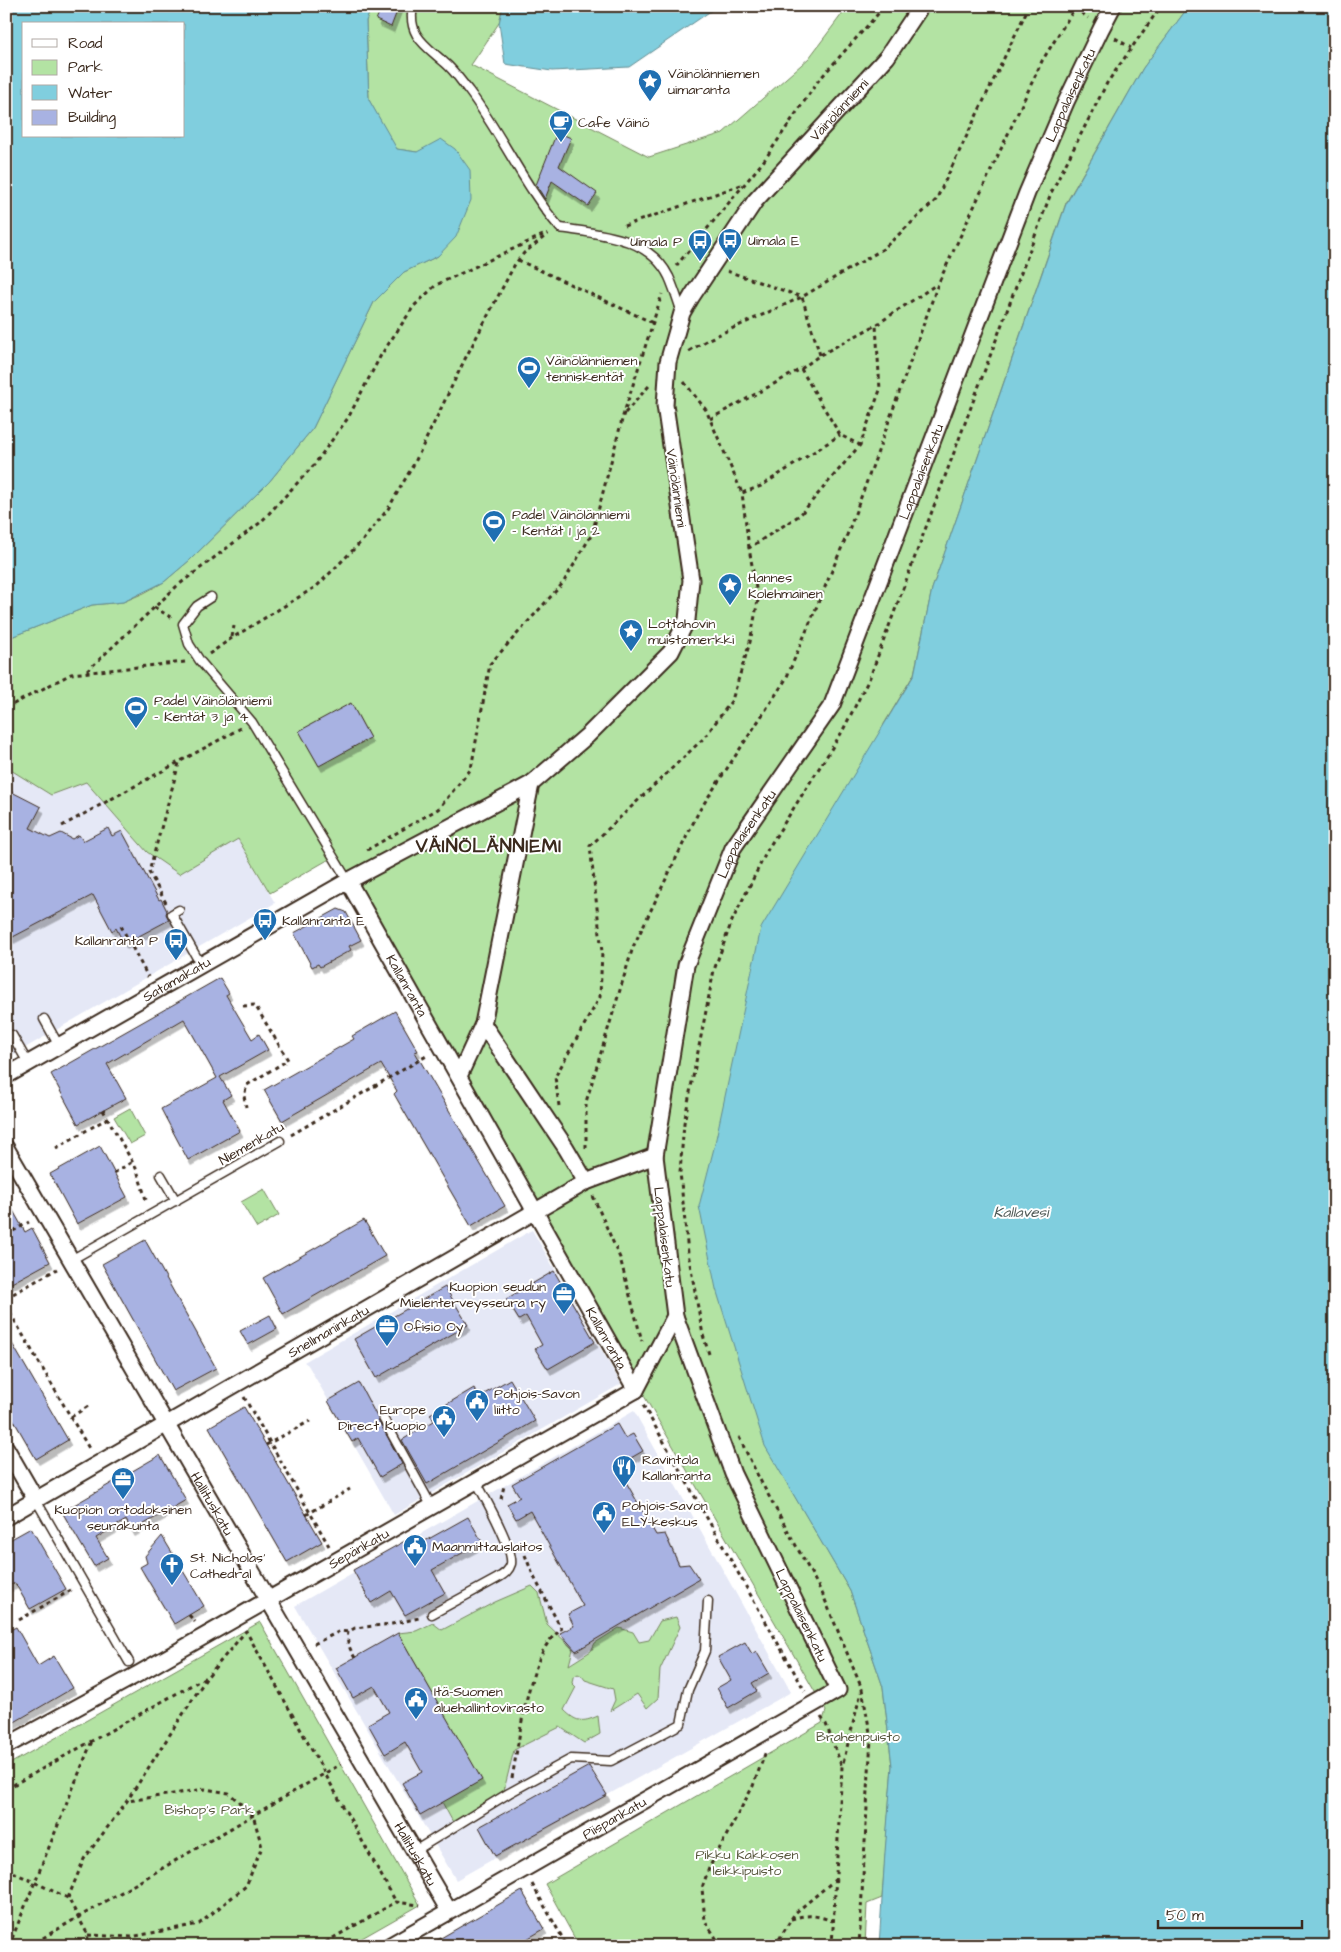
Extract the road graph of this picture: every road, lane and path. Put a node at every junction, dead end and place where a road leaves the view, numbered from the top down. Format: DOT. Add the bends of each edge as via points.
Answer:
graph roads {
  1 [pos="413,6"];
  2 [pos="885,6"];
  3 [pos="922,6"];
  4 [pos="1029,6"];
  5 [pos="1076,6"];
  6 [pos="1113,6"];
  7 [pos="1161,6"];
  8 [pos="743,185"];
  9 [pos="560,228"];
  10 [pos="600,234"];
  11 [pos="518,260"];
  12 [pos="712,266"];
  13 [pos="668,276"];
  14 [pos="938,284"];
  15 [pos="802,297"];
  16 [pos="682,313"];
  17 [pos="653,323"];
  18 [pos="876,325"];
  19 [pos="820,355"];
  20 [pos="668,362"];
  21 [pos="801,369"];
  22 [pos="649,385"];
  23 [pos="623,416"];
  24 [pos="710,419"];
  25 [pos="840,435"];
  26 [pos="860,445"];
  27 [pos="742,494"];
  28 [pos="749,548"];
  29 [pos="211,597"];
  30 [pos="154,607"];
  31 [pos="183,624"];
  32 [pos="234,626"];
  33 [pos="232,638"];
  34 [pos="200,661"];
  35 [pos="86,672"];
  36 [pos="6,708"];
  37 [pos="252,722"];
  38 [pos="179,762"];
  39 [pos="531,784"];
  40 [pos="62,826"];
  41 [pos="363,852"];
  42 [pos="348,881"];
  43 [pos="176,912"];
  44 [pos="121,926"];
  45 [pos="201,965"];
  46 [pos="155,991"];
  47 [pos="243,1006"];
  48 [pos="44,1019"];
  49 [pos="482,1024"];
  50 [pos="12,1035"];
  51 [pos="59,1046"];
  52 [pos="442,1048"];
  53 [pos="28,1063"];
  54 [pos="6,1076"];
  55 [pos="459,1076"];
  56 [pos="246,1107"];
  57 [pos="103,1110"];
  58 [pos="560,1112"];
  59 [pos="108,1118"];
  60 [pos="280,1141"];
  61 [pos="6,1148"];
  62 [pos="56,1148"];
  63 [pos="586,1152"];
  64 [pos="655,1156"];
  65 [pos="132,1162"];
  66 [pos="114,1172"];
  67 [pos="161,1175"];
  68 [pos="586,1182"];
  69 [pos="176,1201"];
  70 [pos="534,1211"];
  71 [pos="150,1215"];
  72 [pos="32,1220"];
  73 [pos="6,1235"];
  74 [pos="66,1264"];
  75 [pos="6,1298"];
  76 [pos="6,1306"];
  77 [pos="675,1316"];
  78 [pos="641,1351"];
  79 [pos="712,1363"];
  80 [pos="244,1396"];
  81 [pos="638,1396"];
  82 [pos="90,1405"];
  83 [pos="71,1417"];
  84 [pos="383,1418"];
  85 [pos="310,1421"];
  86 [pos="167,1425"];
  87 [pos="739,1436"];
  88 [pos="270,1443"];
  89 [pos="266,1445"];
  90 [pos="6,1448"];
  91 [pos="91,1451"];
  92 [pos="476,1481"];
  93 [pos="350,1489"];
  94 [pos="36,1500"];
  95 [pos="432,1507"];
  96 [pos="310,1513"];
  97 [pos="306,1515"];
  98 [pos="6,1517"];
  99 [pos="332,1551"];
  100 [pos="533,1575"];
  101 [pos="76,1588"];
  102 [pos="268,1600"];
  103 [pos="708,1602"];
  104 [pos="189,1614"];
  105 [pos="432,1614"];
  106 [pos="19,1620"];
  107 [pos="196,1624"];
  108 [pos="348,1632"];
  109 [pos="314,1644"];
  110 [pos="355,1658"];
  111 [pos="129,1662"];
  112 [pos="207,1677"];
  113 [pos="862,1689"];
  114 [pos="838,1690"];
  115 [pos="813,1706"];
  116 [pos="92,1741"];
  117 [pos="6,1746"];
  118 [pos="768,1746"];
  119 [pos="341,1764"];
  120 [pos="842,1767"];
  121 [pos="325,1774"];
  122 [pos="6,1789"];
  123 [pos="509,1793"];
  124 [pos="127,1801"];
  125 [pos="253,1815"];
  126 [pos="413,1852"];
  127 [pos="6,1869"];
  128 [pos="837,1878"];
  129 [pos="34,1882"];
  130 [pos="532,1884"];
  131 [pos="68,1898"];
  132 [pos="396,1902"];
  133 [pos="420,1905"];
  134 [pos="449,1911"];
  135 [pos="79,1917"];
  136 [pos="790,1920"];
  137 [pos="833,1921"];
  138 [pos="88,1935"];
  139 [pos="9,1946"];
  140 [pos="29,1946"];
  141 [pos="87,1946"];
  142 [pos="319,1946"];
  143 [pos="389,1946"];
  144 [pos="567,1946"];
  145 [pos="721,1946"];
  146 [pos="775,1946"];
  147 [pos="832,1946"];
  148 [pos="859,1946"];
  1 -- 9 [label="lane" via="413,31 451,68 483,110 542,207"];
  2 -- 8 [label="path" via="818,81 763,162"];
  3 -- 12 [label="street, Väinölänniemi" via="887,57 755,201"];
  4 -- 15 [label="path" via="936,200 883,249"];
  5 -- 14 [label="path" via="1042,60"];
  6 -- 64 [label="street, Lappalaisenkatu" via="1066,102 1027,193 832,705 733,848 686,965"];
  7 -- 79 [label="path" via="1107,83 1051,193 870,677 842,732 769,847 732,921 714,970 684,1122 680,1172 688,1254 703,1335"];
  8 -- 10 [label="path"];
  8 -- 13 [label="path"];
  9 -- 10 [label="lane"];
  9 -- 11 [label="path" via="543,237"];
  9 -- 30 [label="path" via="430,291 414,306 381,355 348,418 314,465 261,522"];
  10 -- 13 [label="lane" via="629,241 652,253"];
  11 -- 17 [label="path"];
  11 -- 33 [label="path" via="465,359 416,462 388,509 363,540 317,586"];
  12 -- 15 [label="path"];
  12 -- 16 [label="street, Väinölänniemi"];
  13 -- 16 [label="lane"];
  13 -- 17 [label="path"];
  14 -- 18 [label="path"];
  14 -- 63 [label="path" via="847,535 786,679 699,811 633,947 586,1102"];
  15 -- 19 [label="path"];
  15 -- 20 [label="path" via="709,339"];
  16 -- 20 [label="street, Väinölänniemi"];
  17 -- 23 [label="path"];
  18 -- 19 [label="path"];
  18 -- 26 [label="path" via="880,390"];
  19 -- 21 [label="path"];
  20 -- 24 [label="path"];
  20 -- 39 [label="street, Väinölänniemi" via="665,405 691,580 687,620 671,652 588,736"];
  21 -- 24 [label="path"];
  21 -- 25 [label="path"];
  22 -- 23 [label="path"];
  23 -- 41 [label="path" via="592,534 563,583 490,664 471,769 438,809"];
  24 -- 27 [label="path"];
  25 -- 26 [label="path"];
  25 -- 27 [label="path" via="761,486"];
  26 -- 28 [label="path" via="800,516"];
  27 -- 28 [label="path"];
  28 -- 58 [label="path" via="758,600 750,642 732,700 704,737 590,846 602,952 600,997 555,1077"];
  29 -- 31 [label="lane" via="197,606"];
  30 -- 31 [label="path"];
  30 -- 35 [label="path"];
  31 -- 34 [label="lane, Kallanranta" via="189,644"];
  32 -- 33 [label="path"];
  33 -- 34 [label="path"];
  34 -- 35 [label="path"];
  34 -- 37 [label="lane, Kallanranta"];
  35 -- 36 [label="path" via="71,674"];
  37 -- 38 [label="path"];
  37 -- 42 [label="lane, Kallanranta"];
  38 -- 40 [label="path"];
  38 -- 43 [label="path" via="149,872"];
  39 -- 42 [label="street, Väinölänniemi"];
  39 -- 49 [label="street"];
  42 -- 45 [label="street, Satamakatu"];
  42 -- 52 [label="street, Kallanranta"];
  43 -- 45 [label="lane"];
  44 -- 46 [label="path"];
  45 -- 46 [label="street, Satamakatu"];
  46 -- 51 [label="street, Satamakatu"];
  47 -- 56 [label="path" via="254,1005 288,1060 247,1085"];
  48 -- 51 [label="lane"];
  49 -- 55 [label="street"];
  49 -- 68 [label="street"];
  50 -- 53 [label="lane"];
  51 -- 53 [label="street, Satamakatu"];
  52 -- 55 [label="street, Kallanranta"];
  52 -- 60 [label="path, Niemenkatu"];
  53 -- 54 [label="street, Satamakatu"];
  55 -- 70 [label="street, Kallanranta"];
  57 -- 59 [label="path"];
  59 -- 62 [label="path"];
  59 -- 65 [label="path"];
  60 -- 69 [label="lane, Niemenkatu"];
  61 -- 74 [label="street, Hallituskatu"];
  64 -- 68 [label="street, Snellmaninkatu"];
  64 -- 77 [label="street, Lappalaisenkatu"];
  65 -- 66 [label="path"];
  65 -- 71 [label="path"];
  67 -- 69 [label="lane"];
  68 -- 70 [label="street, Snellmaninkatu"];
  68 -- 78 [label="path" via="620,1258 642,1341"];
  69 -- 71 [label="lane, Niemenkatu"];
  70 -- 81 [label="street, Kallanranta"];
  70 -- 86 [label="street, Snellmaninkatu"];
  71 -- 74 [label="lane, Niemenkatu"];
  72 -- 73 [label="path"];
  74 -- 75 [label="path"];
  74 -- 86 [label="street, Hallituskatu"];
  76 -- 83 [label="path"];
  77 -- 81 [label="street"];
  77 -- 114 [label="street, Lappalaisenkatu" via="733,1474"];
  80 -- 88 [label="path"];
  81 -- 92 [label="street, Sepänkatu"];
  81 -- 115 [label="path"];
  82 -- 83 [label="path"];
  83 -- 91 [label="path"];
  84 -- 95 [label="lane"];
  85 -- 88 [label="path"];
  86 -- 94 [label="street, Snellmaninkatu"];
  86 -- 102 [label="street, Hallituskatu"];
  87 -- 113 [label="path" via="823,1595"];
  88 -- 89 [label="path"];
  88 -- 96 [label="path"];
  90 -- 94 [label="street"];
  92 -- 95 [label="street, Sepänkatu"];
  92 -- 105 [label="lane" via="506,1542 511,1563 508,1571 498,1578"];
  93 -- 96 [label="path"];
  94 -- 98 [label="street, Snellmaninkatu"];
  94 -- 111 [label="lane"];
  95 -- 102 [label="street, Sepänkatu"];
  96 -- 97 [label="path"];
  96 -- 99 [label="path"];
  100 -- 123 [label="path" via="562,1630 550,1639 535,1668"];
  101 -- 106 [label="path"];
  102 -- 117 [label="street, Sepänkatu"];
  102 -- 126 [label="street, Hallituskatu"];
  103 -- 123 [label="lane" via="705,1651 688,1690 681,1724 611,1761 572,1759"];
  104 -- 107 [label="path"];
  105 -- 108 [label="path"];
  108 -- 109 [label="path" via="340,1631"];
  108 -- 110 [label="path" via="349,1647"];
  112 -- 116 [label="path"];
  112 -- 121 [label="path" via="246,1631"];
  112 -- 124 [label="path"];
  113 -- 120 [label="path"];
  113 -- 148 [label="path" via="872,1738"];
  114 -- 115 [label="street, Piispankatu"];
  115 -- 120 [label="path" via="826,1724"];
  115 -- 134 [label="street, Piispankatu"];
  116 -- 122 [label="path"];
  116 -- 129 [label="path"];
  118 -- 145 [label="path" via="753,1786 709,1868 702,1888 705,1921"];
  119 -- 121 [label="path"];
  120 -- 128 [label="path"];
  121 -- 125 [label="path"];
  121 -- 132 [label="path"];
  123 -- 126 [label="lane"];
  124 -- 125 [label="path" via="205,1789 229,1793"];
  124 -- 131 [label="path" via="84,1859"];
  125 -- 135 [label="path"];
  125 -- 138 [label="path" via="262,1847 246,1886 199,1924 131,1937"];
  126 -- 134 [label="street, Hallituskatu"];
  127 -- 129 [label="path"];
  128 -- 136 [label="path"];
  128 -- 137 [label="path"];
  129 -- 131 [label="path"];
  129 -- 139 [label="path"];
  130 -- 144 [label="path"];
  131 -- 135 [label="path"];
  132 -- 133 [label="path"];
  132 -- 142 [label="path"];
  134 -- 143 [label="street, Piispankatu"];
  135 -- 138 [label="path"];
  135 -- 140 [label="path"];
  136 -- 137 [label="path" via="816,1915"];
  136 -- 146 [label="path"];
  137 -- 147 [label="path"];
  138 -- 141 [label="path"];
}
